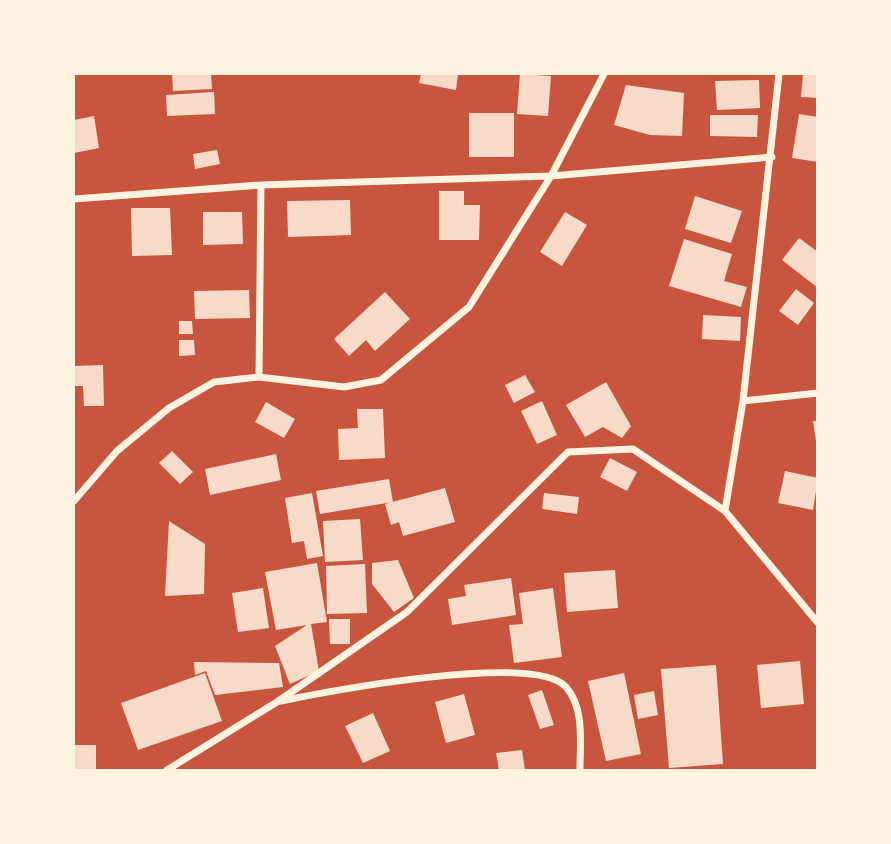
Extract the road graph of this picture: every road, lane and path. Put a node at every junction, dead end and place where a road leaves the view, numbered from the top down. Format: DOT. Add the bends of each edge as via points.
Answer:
graph roads {
  1 [pos="604,74"];
  2 [pos="779,74"];
  3 [pos="772,157"];
  4 [pos="551,176"];
  5 [pos="261,185"];
  6 [pos="74,199"];
  7 [pos="259,377"];
  8 [pos="817,393"];
  9 [pos="743,401"];
  10 [pos="74,501"];
  11 [pos="725,511"];
  12 [pos="817,623"];
  13 [pos="277,702"];
  14 [pos="167,771"];
  15 [pos="580,771"];
  1 -- 4 [label="street"];
  2 -- 3 [label="street"];
  3 -- 4 [label="street"];
  3 -- 9 [label="street"];
  4 -- 5 [label="street"];
  4 -- 7 [label="street" via="469,307 381,380 344,387"];
  5 -- 6 [label="street"];
  5 -- 7 [label="street"];
  7 -- 10 [label="street" via="214,383 169,408 117,451"];
  8 -- 9 [label="street"];
  9 -- 11 [label="street"];
  11 -- 12 [label="street"];
  11 -- 13 [label="street" via="633,449 568,452 407,611"];
  13 -- 14 [label="street"];
  13 -- 15 [label="street" via="482,671 540,674 564,685 572,696 580,725"];
}
